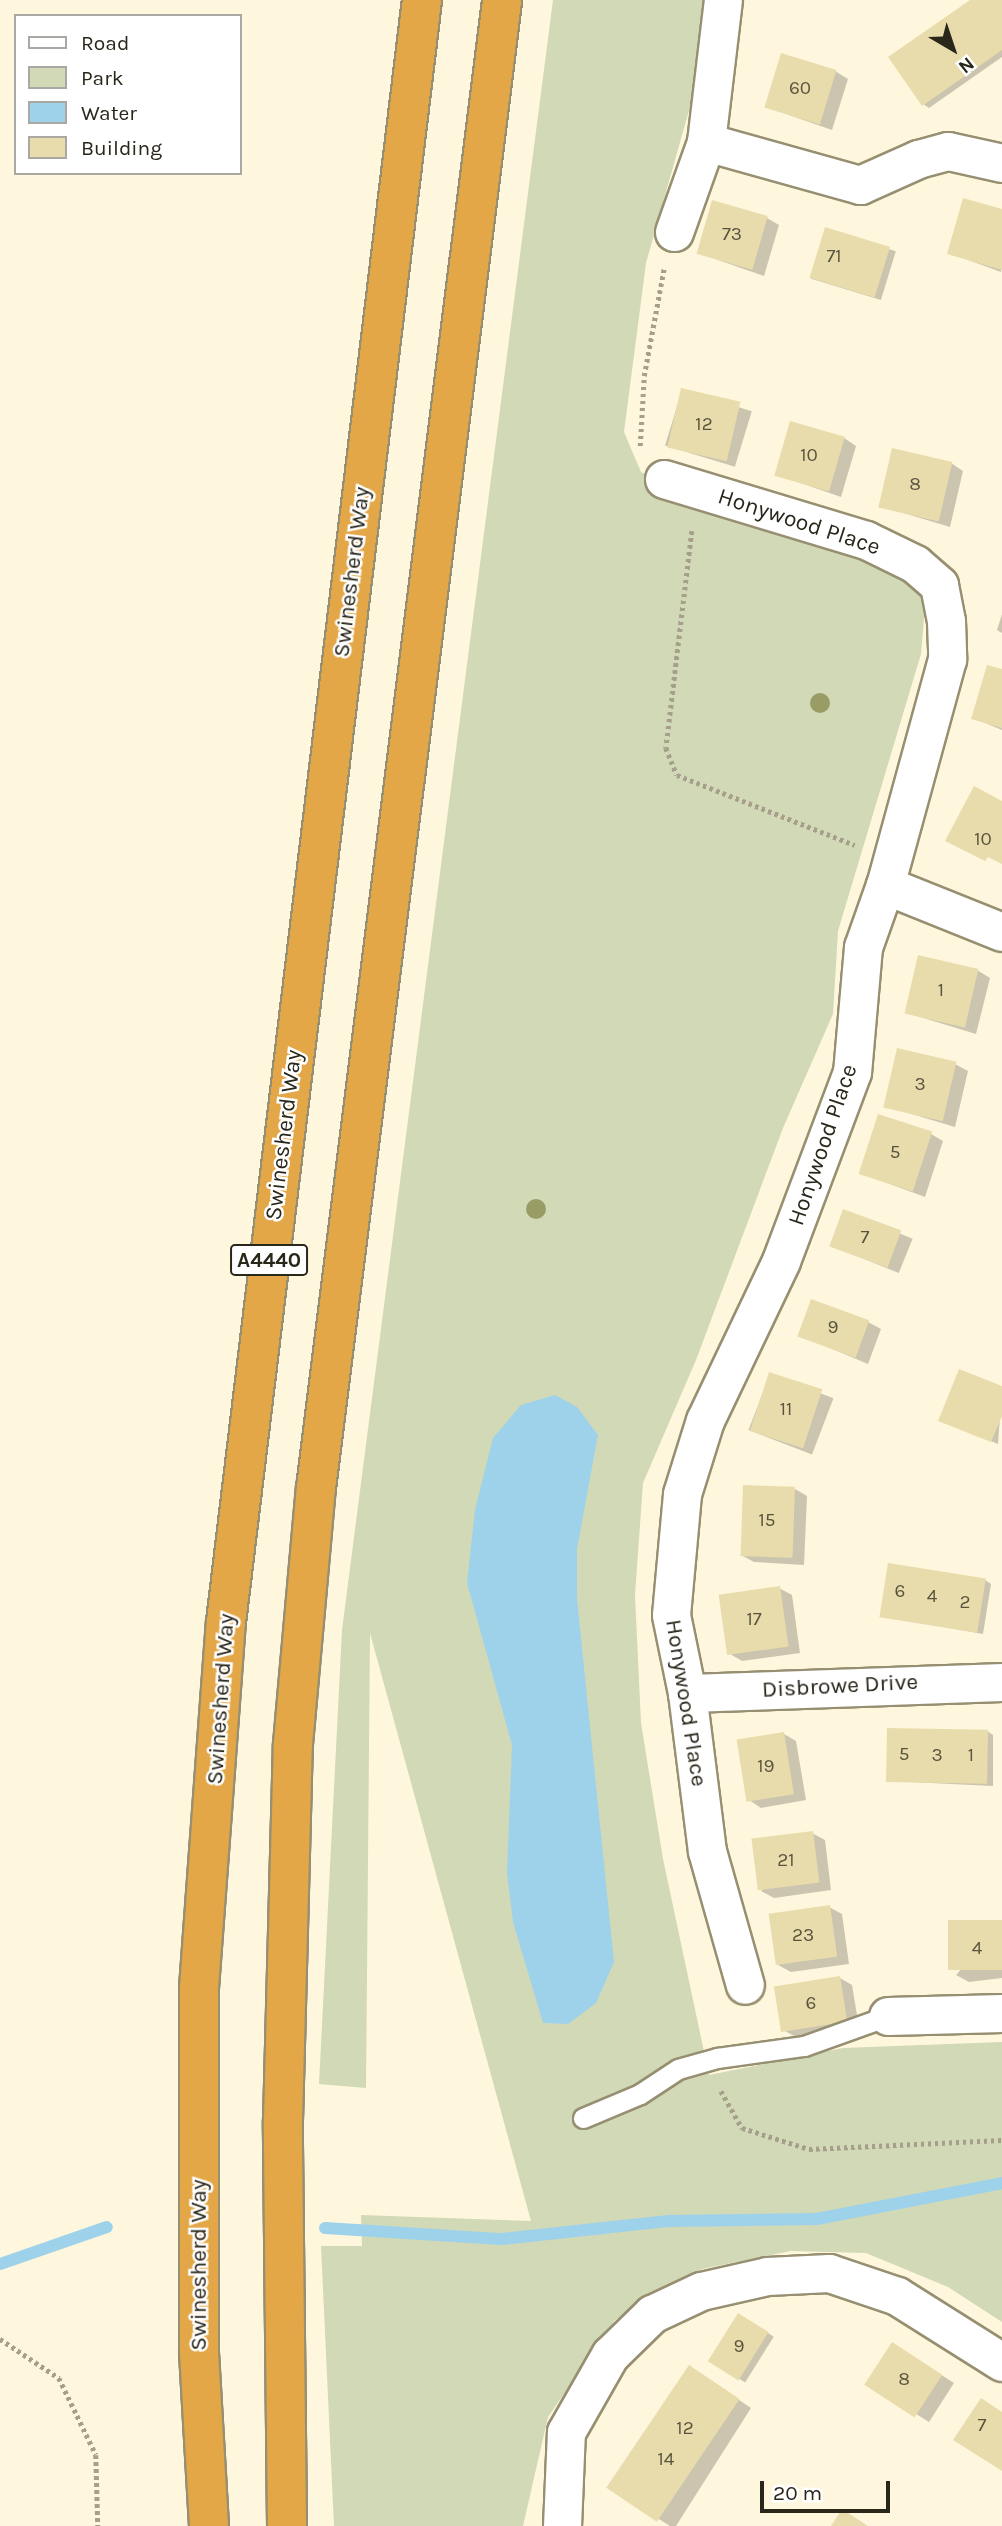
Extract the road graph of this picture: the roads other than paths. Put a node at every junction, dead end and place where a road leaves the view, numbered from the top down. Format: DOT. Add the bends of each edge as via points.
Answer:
graph roads {
  1 [pos="422,0"];
  2 [pos="502,0"];
  3 [pos="723,0"];
  4 [pos="706,142"];
  5 [pos="1002,163"];
  6 [pos="674,232"];
  7 [pos="680,484"];
  8 [pos="889,871"];
  9 [pos="1002,932"];
  10 [pos="998,1681"];
  11 [pos="687,1693"];
  12 [pos="745,1985"];
  13 [pos="1002,2013"];
  14 [pos="888,2016"];
  15 [pos="583,2118"];
  16 [pos="1002,2362"];
  17 [pos="209,2526"];
  18 [pos="286,2526"];
  19 [pos="562,2526"];
  1 -- 17 [label="highway, Swinesherd Way / A4440" via="226,1622 199,1988 199,2350"];
  2 -- 18 [label="highway, A4440" via="316,1488 293,1744 283,2121"];
  3 -- 4 [label="street"];
  4 -- 5 [label="street" via="860,185 948,151"];
  4 -- 6 [label="street"];
  7 -- 8 [label="street, Honywood Place" via="866,540 915,564 939,585 947,659"];
  8 -- 9 [label="street"];
  8 -- 11 [label="street, Honywood Place" via="863,947 852,1072 781,1261 705,1420 682,1494 671,1615"];
  10 -- 11 [label="street, Disbrowe Drive"];
  11 -- 12 [label="street, Honywood Place" via="707,1851"];
  13 -- 14 [label="street"];
  14 -- 15 [label="lane" via="804,2046 717,2058 678,2069 640,2094"];
  16 -- 19 [label="street" via="897,2296 829,2273 767,2276 701,2291 652,2314 610,2355 566,2432"];
}
